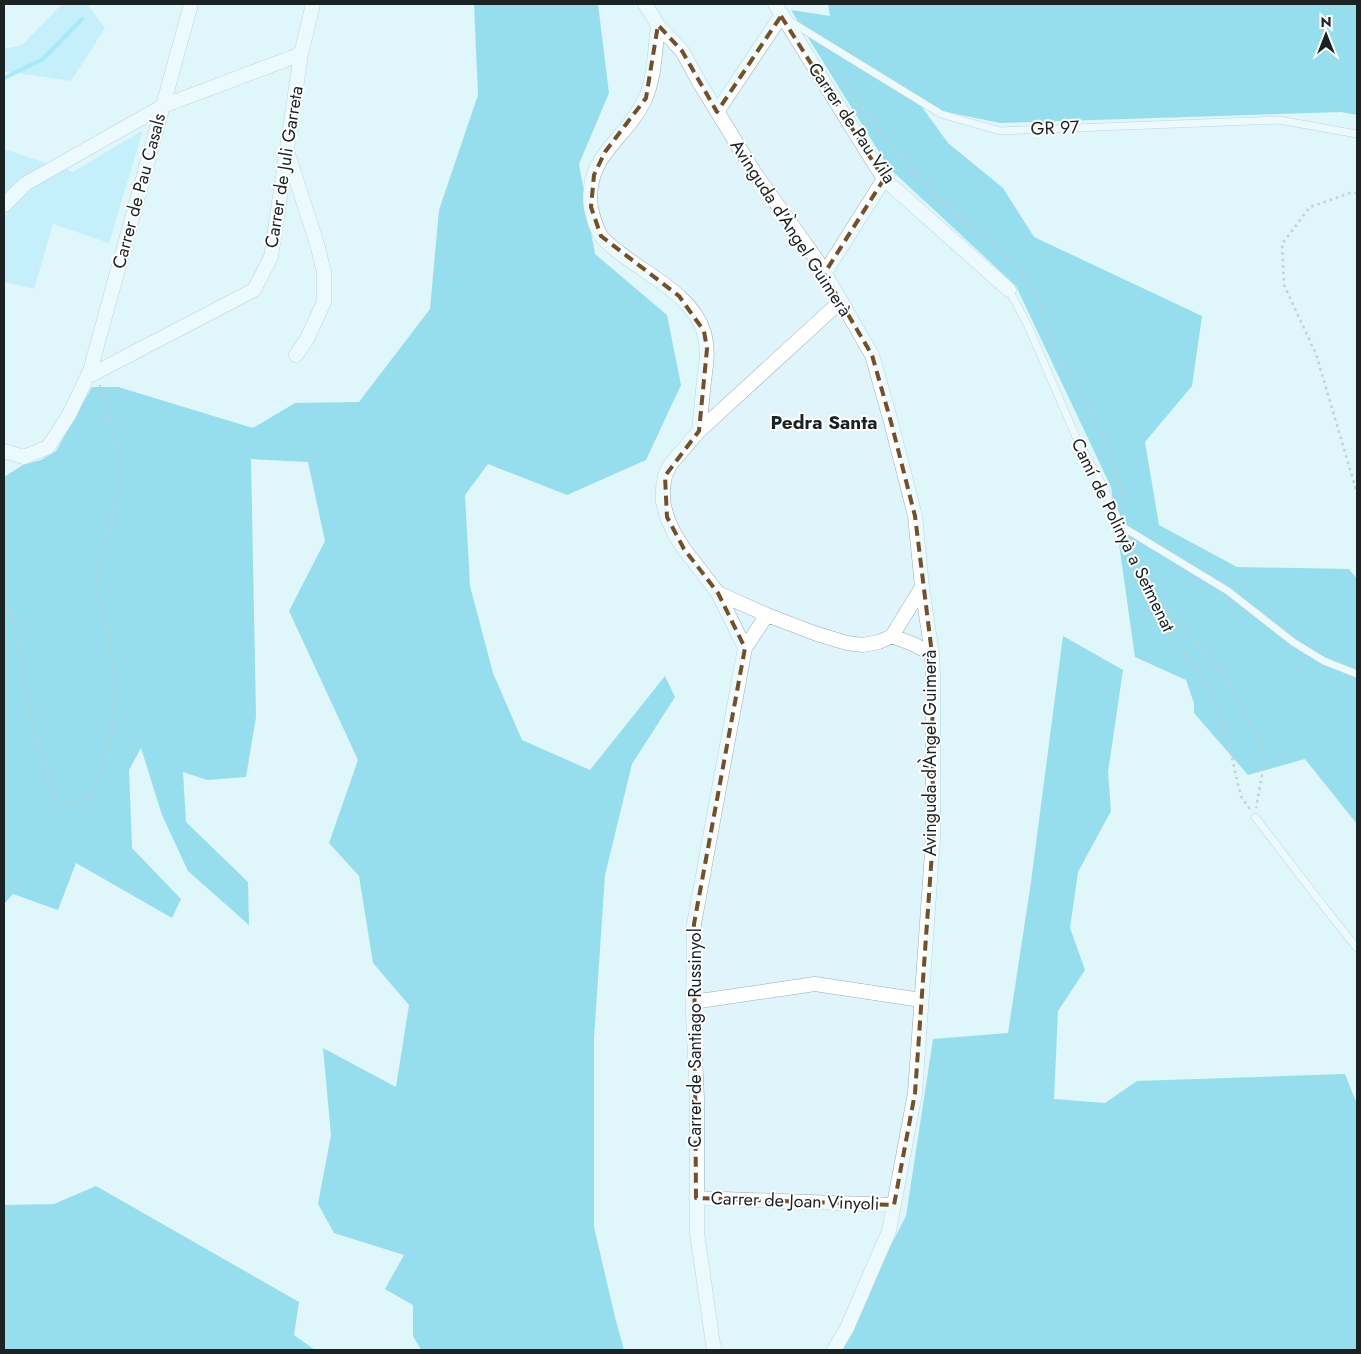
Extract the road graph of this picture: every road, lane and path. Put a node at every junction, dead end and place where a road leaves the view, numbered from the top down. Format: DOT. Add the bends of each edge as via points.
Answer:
graph roads {
  1 [pos="191,4"];
  2 [pos="314,4"];
  3 [pos="645,4"];
  4 [pos="778,10"];
  5 [pos="658,25"];
  6 [pos="301,54"];
  7 [pos="163,106"];
  8 [pos="716,112"];
  9 [pos="1357,134"];
  10 [pos="286,151"];
  11 [pos="884,179"];
  12 [pos="1357,193"];
  13 [pos="4,206"];
  14 [pos="824,274"];
  15 [pos="1010,290"];
  16 [pos="840,301"];
  17 [pos="296,355"];
  18 [pos="92,374"];
  19 [pos="699,431"];
  20 [pos="4,451"];
  21 [pos="1357,493"];
  22 [pos="1121,526"];
  23 [pos="922,587"];
  24 [pos="718,593"];
  25 [pos="4,596"];
  26 [pos="1153,596"];
  27 [pos="767,615"];
  28 [pos="892,636"];
  29 [pos="745,648"];
  30 [pos="932,654"];
  31 [pos="1357,674"];
  32 [pos="1255,817"];
  33 [pos="1357,948"];
  34 [pos="921,1000"];
  35 [pos="693,1002"];
  36 [pos="696,1198"];
  37 [pos="894,1204"];
  38 [pos="715,1350"];
  39 [pos="834,1350"];
  1 -- 7 [label="street, Carrer de Pau Casals"];
  2 -- 6 [label="street, Carrer de Juli Garreta"];
  3 -- 5 [label="street, Avinguda d'Àngel Guimerà"];
  4 -- 8 [label="street"];
  4 -- 9 [label="lane, GR 97" via="941,114 1000,131 1279,120"];
  4 -- 11 [label="street, Carrer de Pau Vila"];
  5 -- 8 [label="street, Avinguda d'Àngel Guimerà" via="682,51"];
  5 -- 19 [label="street" via="646,98 599,162 591,191 591,207 601,236 679,296 704,331 707,349"];
  6 -- 7 [label="street"];
  6 -- 10 [label="street, Carrer de Juli Garreta"];
  7 -- 13 [label="street" via="25,184"];
  7 -- 18 [label="street, Carrer de Pau Casals" via="90,371"];
  8 -- 14 [label="street, Avinguda d'Àngel Guimerà"];
  10 -- 17 [label="street" via="324,272 324,302"];
  10 -- 18 [label="street, Carrer de Juli Garreta" via="270,257 254,290"];
  11 -- 14 [label="street"];
  11 -- 15 [label="street, Carrer de Pau Vila"];
  12 -- 21 [label="path" via="1310,207 1282,244 1284,285 1316,354"];
  14 -- 16 [label="street, Avinguda d'Àngel Guimerà"];
  15 -- 22 [label="lane, Camí de Polinyà a Setmenat"];
  16 -- 19 [label="street"];
  16 -- 23 [label="street, Avinguda d'Àngel Guimerà" via="872,355 915,516"];
  18 -- 20 [label="street, Carrer de Pau Casals" via="48,447 24,457"];
  18 -- 25 [label="path" via="102,394 122,458 120,496 101,551 97,579 116,670 111,733 98,782 82,802 69,804 55,797 40,754 18,642"];
  19 -- 24 [label="street" via="670,465 665,476 663,502 674,533"];
  22 -- 26 [label="path, Camí de Polinyà a Setmenat"];
  22 -- 31 [label="lane" via="1228,591 1293,642 1324,661"];
  23 -- 28 [label="street"];
  23 -- 30 [label="street, Avinguda d'Àngel Guimerà"];
  24 -- 27 [label="street"];
  24 -- 29 [label="street"];
  26 -- 32 [label="path, Camí de Polinyà a Setmenat" via="1166,630 1212,694 1225,727 1242,798"];
  26 -- 32 [label="path" via="1168,608 1217,666 1256,731 1264,764"];
  27 -- 28 [label="street" via="855,645 871,644"];
  27 -- 29 [label="street, Carrer de Santiago Russinyol"];
  28 -- 30 [label="street"];
  29 -- 35 [label="street, Carrer de Santiago Russinyol" via="694,924"];
  30 -- 34 [label="street, Avinguda d'Àngel Guimerà" via="933,838"];
  32 -- 33 [label="lane"];
  34 -- 35 [label="street" via="815,984"];
  34 -- 37 [label="street, Avinguda d'Àngel Guimerà" via="915,1093"];
  35 -- 36 [label="street, Carrer de Santiago Russinyol" via="697,1098"];
  36 -- 37 [label="street, Carrer de Joan Vinyoli"];
  36 -- 38 [label="street, Carrer de Santiago Russinyol" via="697,1233"];
  37 -- 39 [label="street, Avinguda d'Àngel Guimerà" via="889,1231 847,1328"];
}
